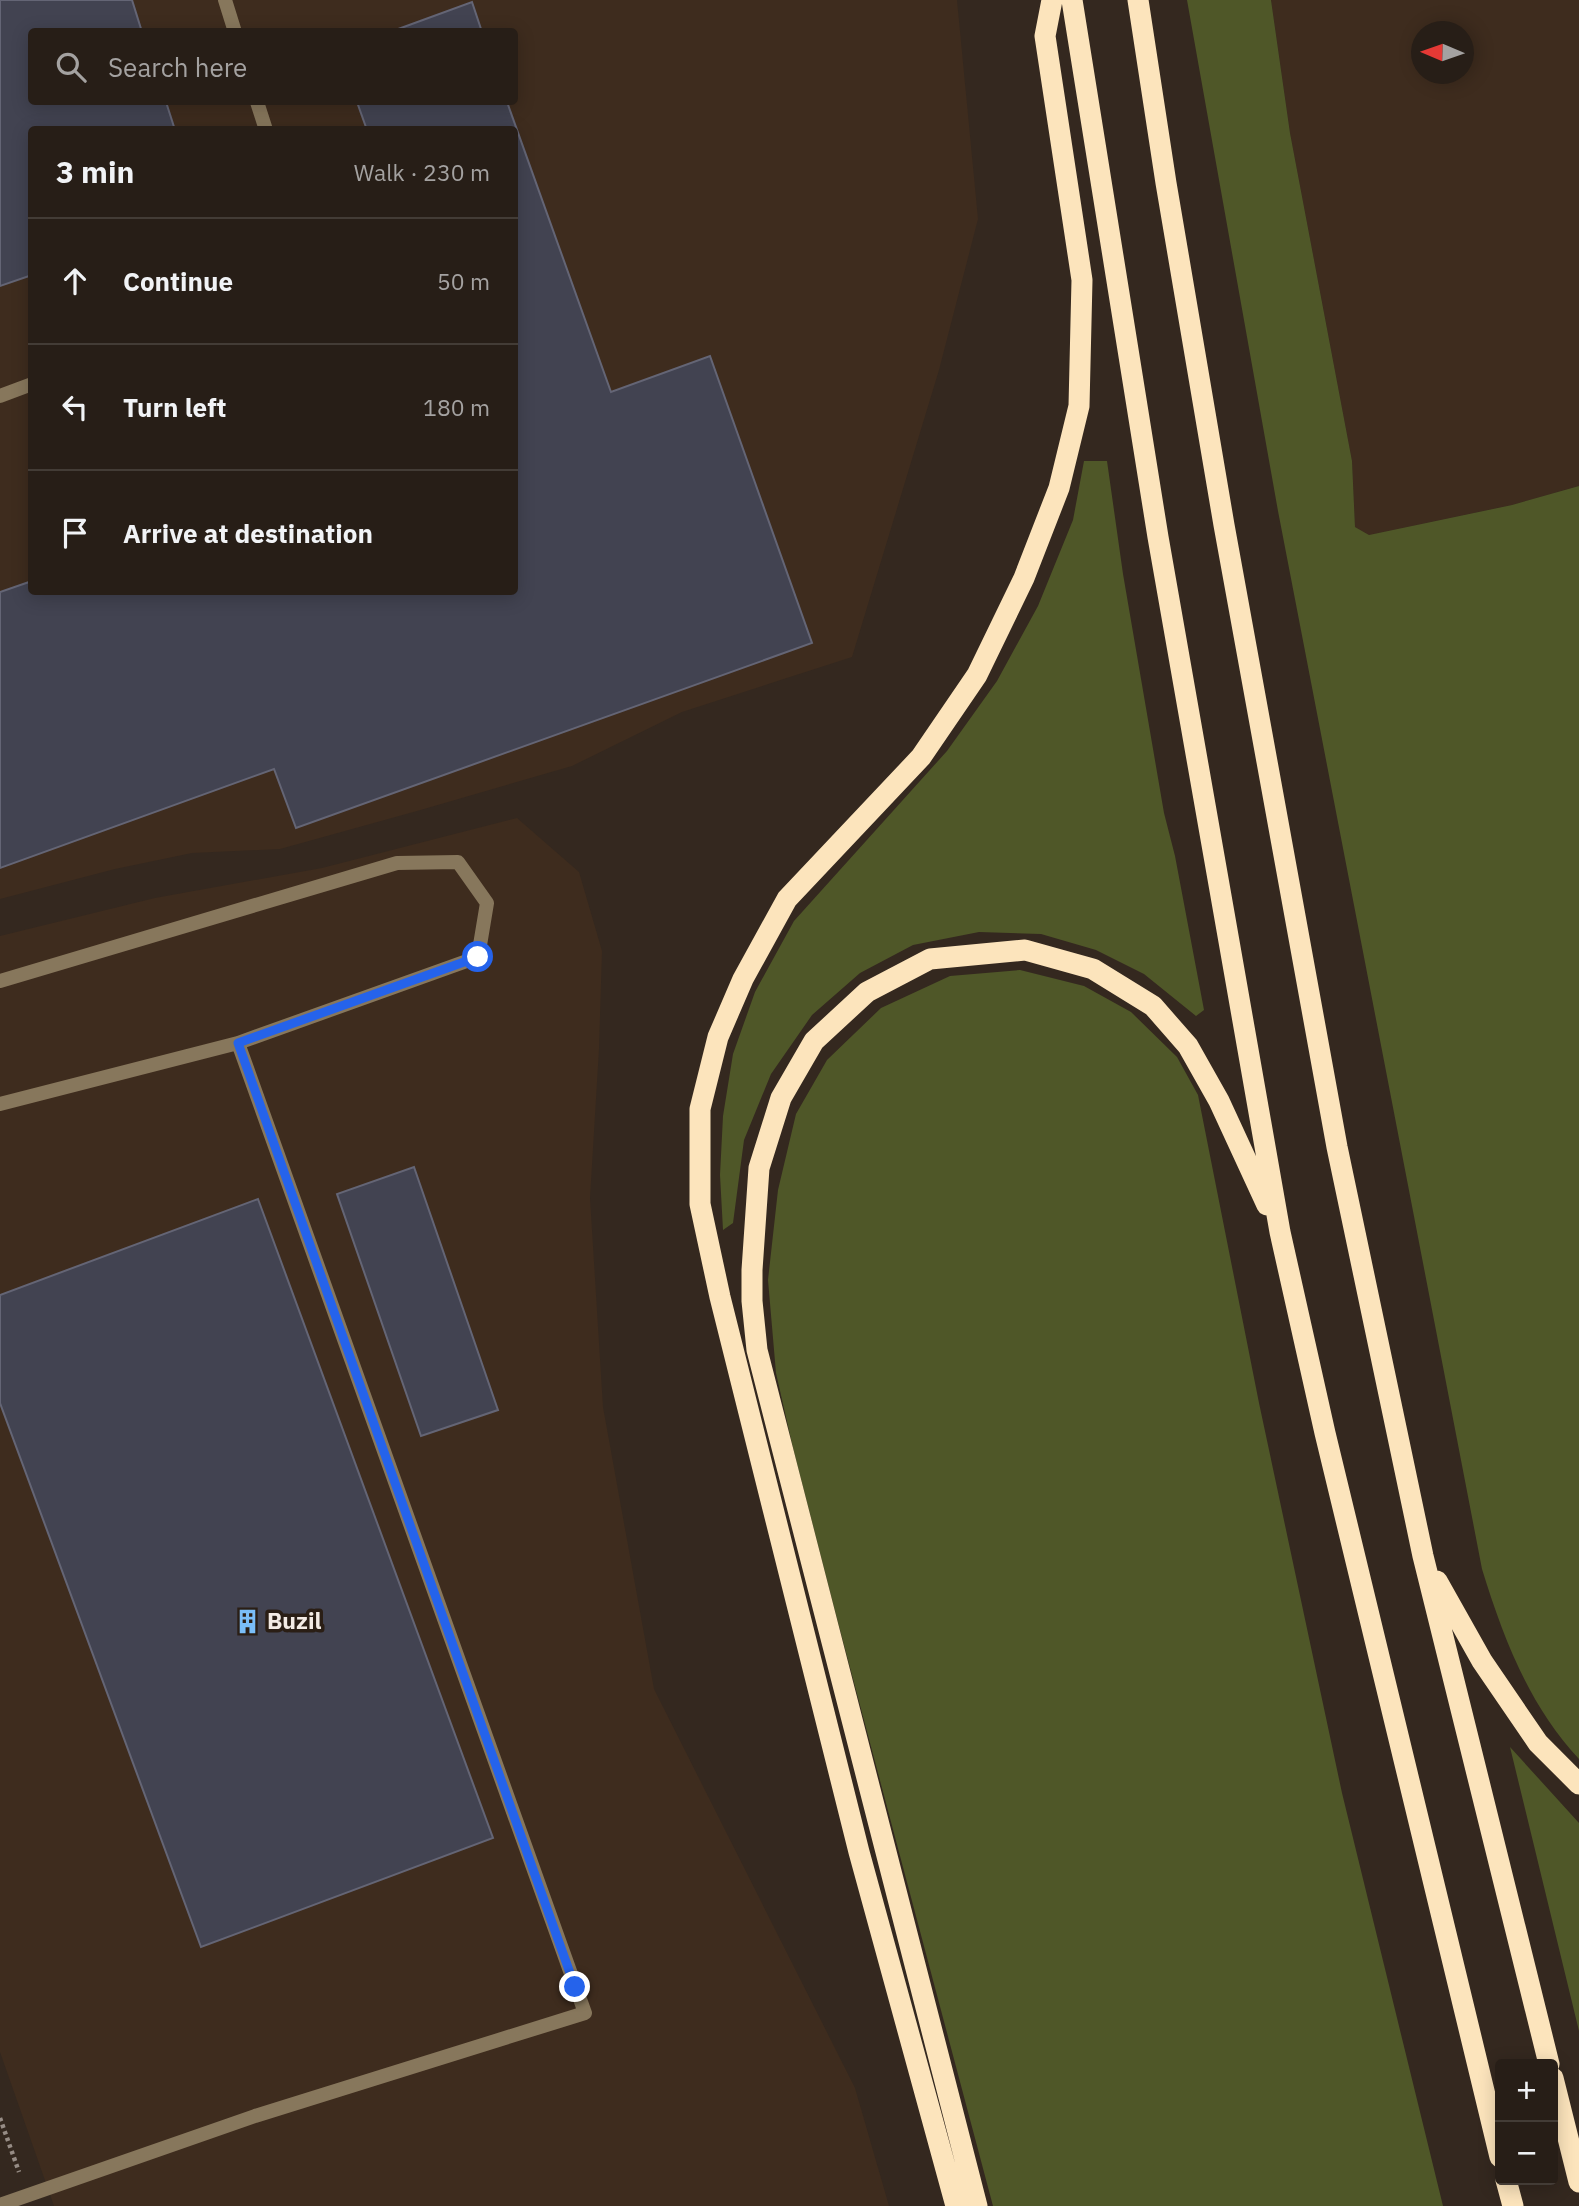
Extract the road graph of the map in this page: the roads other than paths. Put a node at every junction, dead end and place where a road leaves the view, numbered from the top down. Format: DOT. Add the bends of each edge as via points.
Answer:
graph roads {
  1 [pos="225,0"];
  2 [pos="1052,0"];
  3 [pos="1072,0"];
  4 [pos="1138,0"];
  5 [pos="234,28"];
  6 [pos="258,105"];
  7 [pos="265,126"];
  8 [pos="28,386"];
  9 [pos="0,396"];
  10 [pos="0,981"];
  11 [pos="238,1043"];
  12 [pos="0,1104"];
  13 [pos="1280,1232"];
  14 [pos="1423,1556"];
  15 [pos="1579,1784"];
  16 [pos="1548,2059"];
  17 [pos="1558,2098"];
  18 [pos="1495,2136"];
  19 [pos="1579,2182"];
  20 [pos="1507,2185"];
  21 [pos="0,2205"];
  22 [pos="956,2206"];
  23 [pos="977,2206"];
  24 [pos="1513,2206"];
  1 -- 5 [label="lane"];
  2 -- 22 [label="highway" via="1045,36 1082,280 1079,406 1059,488 1024,578 977,676 921,757 787,899 743,979 718,1037 701,1109 700,1204 720,1297 856,1839"];
  3 -- 13 [label="highway" via="1158,537"];
  4 -- 14 [label="highway" via="1278,829 1337,1147"];
  6 -- 7 [label="lane"];
  8 -- 9 [label="lane"];
  10 -- 11 [label="lane" via="397,863 458,862 486,903 478,957"];
  11 -- 12 [label="lane"];
  11 -- 21 [label="lane" via="584,2013 255,2116"];
  13 -- 18 [label="highway"];
  13 -- 23 [label="highway" via="1219,1101 1188,1046 1153,1006 1093,969 1024,950 930,959 867,992 814,1041 777,1109 760,1168 751,1270 757,1350"];
  14 -- 15 [label="highway" via="1482,1661 1538,1744"];
  14 -- 16 [label="highway"];
  17 -- 19 [label="highway"];
  20 -- 24 [label="highway"];
}
